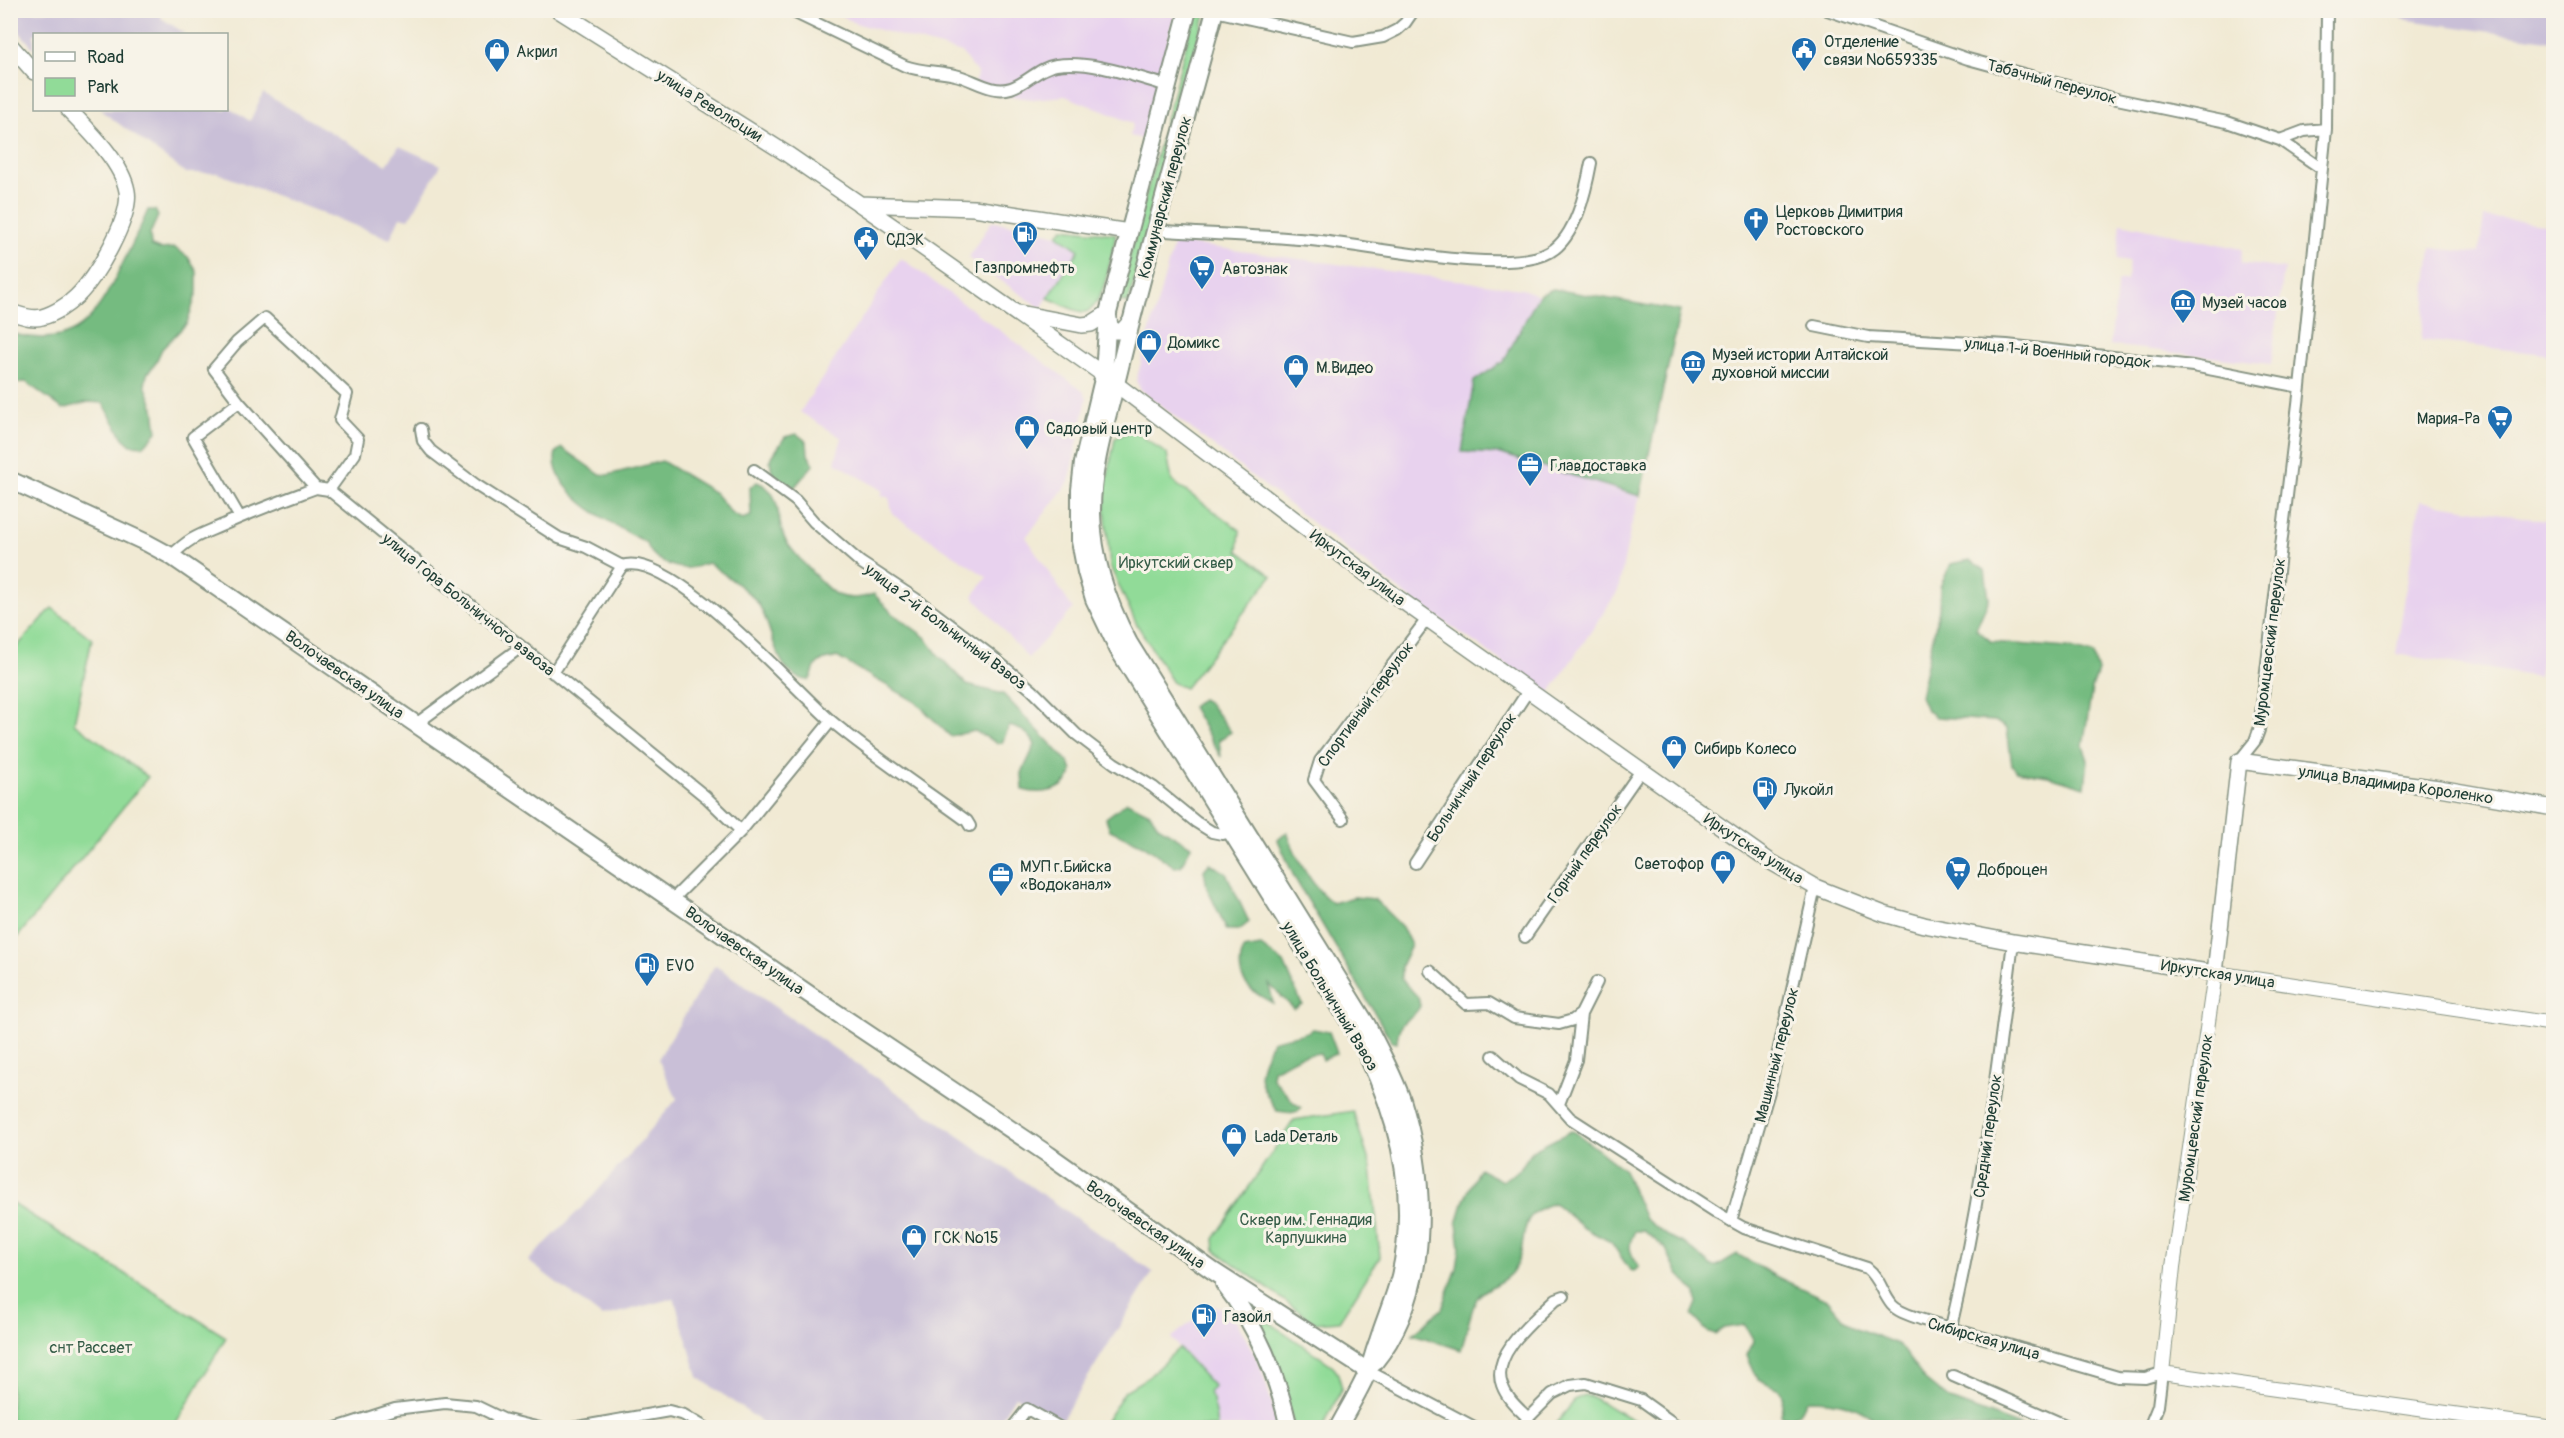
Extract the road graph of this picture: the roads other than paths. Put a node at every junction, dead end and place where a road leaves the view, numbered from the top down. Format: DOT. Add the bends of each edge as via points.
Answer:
graph roads {
  1 [pos="558,10"];
  2 [pos="789,10"];
  3 [pos="1188,10"];
  4 [pos="1414,10"];
  5 [pos="1827,10"];
  6 [pos="2327,10"];
  7 [pos="1215,11"];
  8 [pos="10,45"];
  9 [pos="33,71"];
  10 [pos="1168,86"];
  11 [pos="70,111"];
  12 [pos="2326,129"];
  13 [pos="2280,140"];
  14 [pos="1591,163"];
  15 [pos="2322,169"];
  16 [pos="859,204"];
  17 [pos="1155,230"];
  18 [pos="1129,232"];
  19 [pos="1013,311"];
  20 [pos="10,312"];
  21 [pos="1108,313"];
  22 [pos="1131,321"];
  23 [pos="1814,326"];
  24 [pos="1110,380"];
  25 [pos="2300,387"];
  26 [pos="239,402"];
  27 [pos="421,429"];
  28 [pos="754,470"];
  29 [pos="10,480"];
  30 [pos="316,488"];
  31 [pos="329,490"];
  32 [pos="239,516"];
  33 [pos="171,556"];
  34 [pos="622,566"];
  35 [pos="1427,619"];
  36 [pos="520,647"];
  37 [pos="553,673"];
  38 [pos="1528,691"];
  39 [pos="831,721"];
  40 [pos="416,724"];
  41 [pos="2239,761"];
  42 [pos="1642,770"];
  43 [pos="2553,808"];
  44 [pos="1343,819"];
  45 [pos="970,826"];
  46 [pos="741,831"];
  47 [pos="1231,832"];
  48 [pos="1415,863"];
  49 [pos="1815,887"];
  50 [pos="672,900"];
  51 [pos="1525,937"];
  52 [pos="2013,942"];
  53 [pos="1430,971"];
  54 [pos="2215,973"];
  55 [pos="1597,982"];
  56 [pos="1581,1014"];
  57 [pos="2553,1024"];
  58 [pos="1493,1056"];
  59 [pos="1559,1104"];
  60 [pos="1731,1221"];
  61 [pos="1213,1271"];
  62 [pos="1564,1296"];
  63 [pos="1951,1327"];
  64 [pos="1368,1371"];
  65 [pos="2162,1373"];
  66 [pos="1953,1376"];
  67 [pos="502,1419"];
  68 [pos="1524,1423"];
  69 [pos="336,1428"];
  70 [pos="488,1428"];
  71 [pos="540,1428"];
  72 [pos="572,1428"];
  73 [pos="706,1428"];
  74 [pos="1012,1428"];
  75 [pos="1061,1428"];
  76 [pos="1290,1428"];
  77 [pos="1338,1428"];
  78 [pos="1476,1428"];
  79 [pos="1680,1428"];
  80 [pos="2072,1428"];
  81 [pos="2149,1428"];
  82 [pos="2553,1428"];
  1 -- 16 [label="main road, улица Революции" via="788,154"];
  2 -- 10 [label="street" via="905,66 955,75 992,89 1014,87 1038,71 1057,65 1108,70"];
  3 -- 10 [label="main road, Коммунарский переулок"];
  4 -- 7 [label="street" via="1397,30 1376,39 1353,42"];
  5 -- 13 [label="street, Табачный переулок" via="1968,58 2112,98 2227,122"];
  6 -- 12 [label="street, Муромцевский переулок"];
  7 -- 17 [label="main road, Коммунарский переулок"];
  8 -- 9 [label="main road"];
  10 -- 18 [label="main road, Коммунарский переулок"];
  11 -- 20 [label="main road" via="99,142 121,174 129,200 121,225 86,286 76,296 42,317"];
  12 -- 13 [label="street" via="2304,130"];
  12 -- 15 [label="street, Муромцевский переулок"];
  13 -- 15 [label="street, Табачный переулок"];
  14 -- 17 [label="street" via="1586,194 1563,242 1532,260 1463,259 1320,241"];
  15 -- 25 [label="street, Муромцевский переулок"];
  16 -- 18 [label="main road" via="974,208"];
  16 -- 19 [label="main road, улица Революции"];
  17 -- 22 [label="main road, Коммунарский переулок"];
  18 -- 21 [label="main road, Коммунарский переулок"];
  19 -- 21 [label="main road" via="1082,325"];
  19 -- 24 [label="main road, улица Революции"];
  21 -- 22 [label="main road" via="1115,331 1122,331"];
  21 -- 24 [label="main road, Коммунарский переулок"];
  22 -- 24 [label="main road, Коммунарский переулок"];
  23 -- 25 [label="street, улица 1-й Военный городок" via="1868,337 2007,345 2193,366"];
  24 -- 35 [label="main road, Иркутская улица"];
  24 -- 47 [label="main road, улица Больничный Взвоз" via="1083,463 1080,542 1086,572 1104,624 1118,650"];
  24 -- 64 [label="main road, улица Больничный Взвоз" via="1092,511 1093,540 1106,595 1146,670 1367,1025 1388,1066 1411,1136 1419,1207 1413,1276 1390,1343"];
  25 -- 41 [label="street, Муромцевский переулок" via="2259,730"];
  26 -- 30 [label="street"];
  26 -- 31 [label="street" via="214,369 265,318 347,394 340,420 358,439 357,447"];
  26 -- 32 [label="street" via="193,437"];
  27 -- 34 [label="street" via="430,451 476,485 559,538"];
  28 -- 47 [label="street, улица 2-й Больничный Взвоз" via="796,501 860,562 1006,668 1114,764 1158,790 1196,822 1222,834"];
  29 -- 33 [label="main road, Волочаевская улица"];
  30 -- 31 [label="street"];
  30 -- 32 [label="street"];
  31 -- 36 [label="street, улица Гора Больничного взвоза"];
  32 -- 33 [label="street" via="198,534"];
  33 -- 40 [label="main road, Волочаевская улица"];
  34 -- 37 [label="street"];
  34 -- 39 [label="street" via="630,563 677,581"];
  35 -- 38 [label="main road, Иркутская улица"];
  35 -- 44 [label="street, Спортивный переулок" via="1320,762 1314,780"];
  36 -- 37 [label="street, улица Гора Больничного взвоза"];
  36 -- 40 [label="street"];
  37 -- 46 [label="street, улица Гора Больничного взвоза" via="706,797"];
  38 -- 42 [label="main road, Иркутская улица"];
  38 -- 48 [label="street, Больничный переулок"];
  39 -- 45 [label="street"];
  39 -- 46 [label="street"];
  40 -- 50 [label="main road, Волочаевская улица"];
  41 -- 43 [label="main road, улица Владимира Короленко"];
  41 -- 54 [label="main road, Муромцевский переулок"];
  42 -- 49 [label="main road, Иркутская улица" via="1771,862"];
  42 -- 51 [label="street, Горный переулок"];
  46 -- 50 [label="street"];
  47 -- 64 [label="main road, улица Больничный Взвоз" via="1377,1072 1399,1139 1405,1178 1405,1242 1393,1301"];
  49 -- 52 [label="main road, Иркутская улица" via="1904,920"];
  49 -- 60 [label="street, Машинный переулок" via="1770,1088"];
  50 -- 61 [label="main road, Волочаевская улица"];
  52 -- 54 [label="main road, Иркутская улица"];
  52 -- 63 [label="street, Средний переулок" via="1988,1137"];
  53 -- 56 [label="street" via="1466,1004 1489,1003 1514,1018 1559,1024"];
  54 -- 57 [label="street, Иркутская улица"];
  54 -- 65 [label="street, Муромцевский переулок" via="2173,1267"];
  55 -- 56 [label="street"];
  56 -- 59 [label="street" via="1576,1060"];
  58 -- 59 [label="street, Сибирская улица" via="1519,1079 1542,1089"];
  59 -- 60 [label="street, Сибирская улица" via="1570,1118"];
  60 -- 63 [label="street, Сибирская улица" via="1867,1269 1896,1308"];
  61 -- 64 [label="main road, Волочаевская улица"];
  61 -- 76 [label="main road" via="1249,1321"];
  62 -- 68 [label="street" via="1517,1337 1504,1357 1501,1383"];
  63 -- 65 [label="street, Сибирская улица" via="2118,1377 2139,1379"];
  64 -- 77 [label="main road"];
  64 -- 78 [label="street, Волочаевская улица"];
  65 -- 81 [label="street" via="2158,1406"];
  65 -- 82 [label="street, Сибирская улица"];
  66 -- 80 [label="street"];
  67 -- 69 [label="street" via="476,1406 445,1403 388,1411"];
  67 -- 70 [label="street"];
  67 -- 71 [label="street"];
  68 -- 79 [label="street" via="1552,1394 1570,1385 1586,1383 1641,1400"];
  72 -- 73 [label="street" via="662,1411 684,1415"];
  74 -- 75 [label="street" via="1027,1409"];
}
